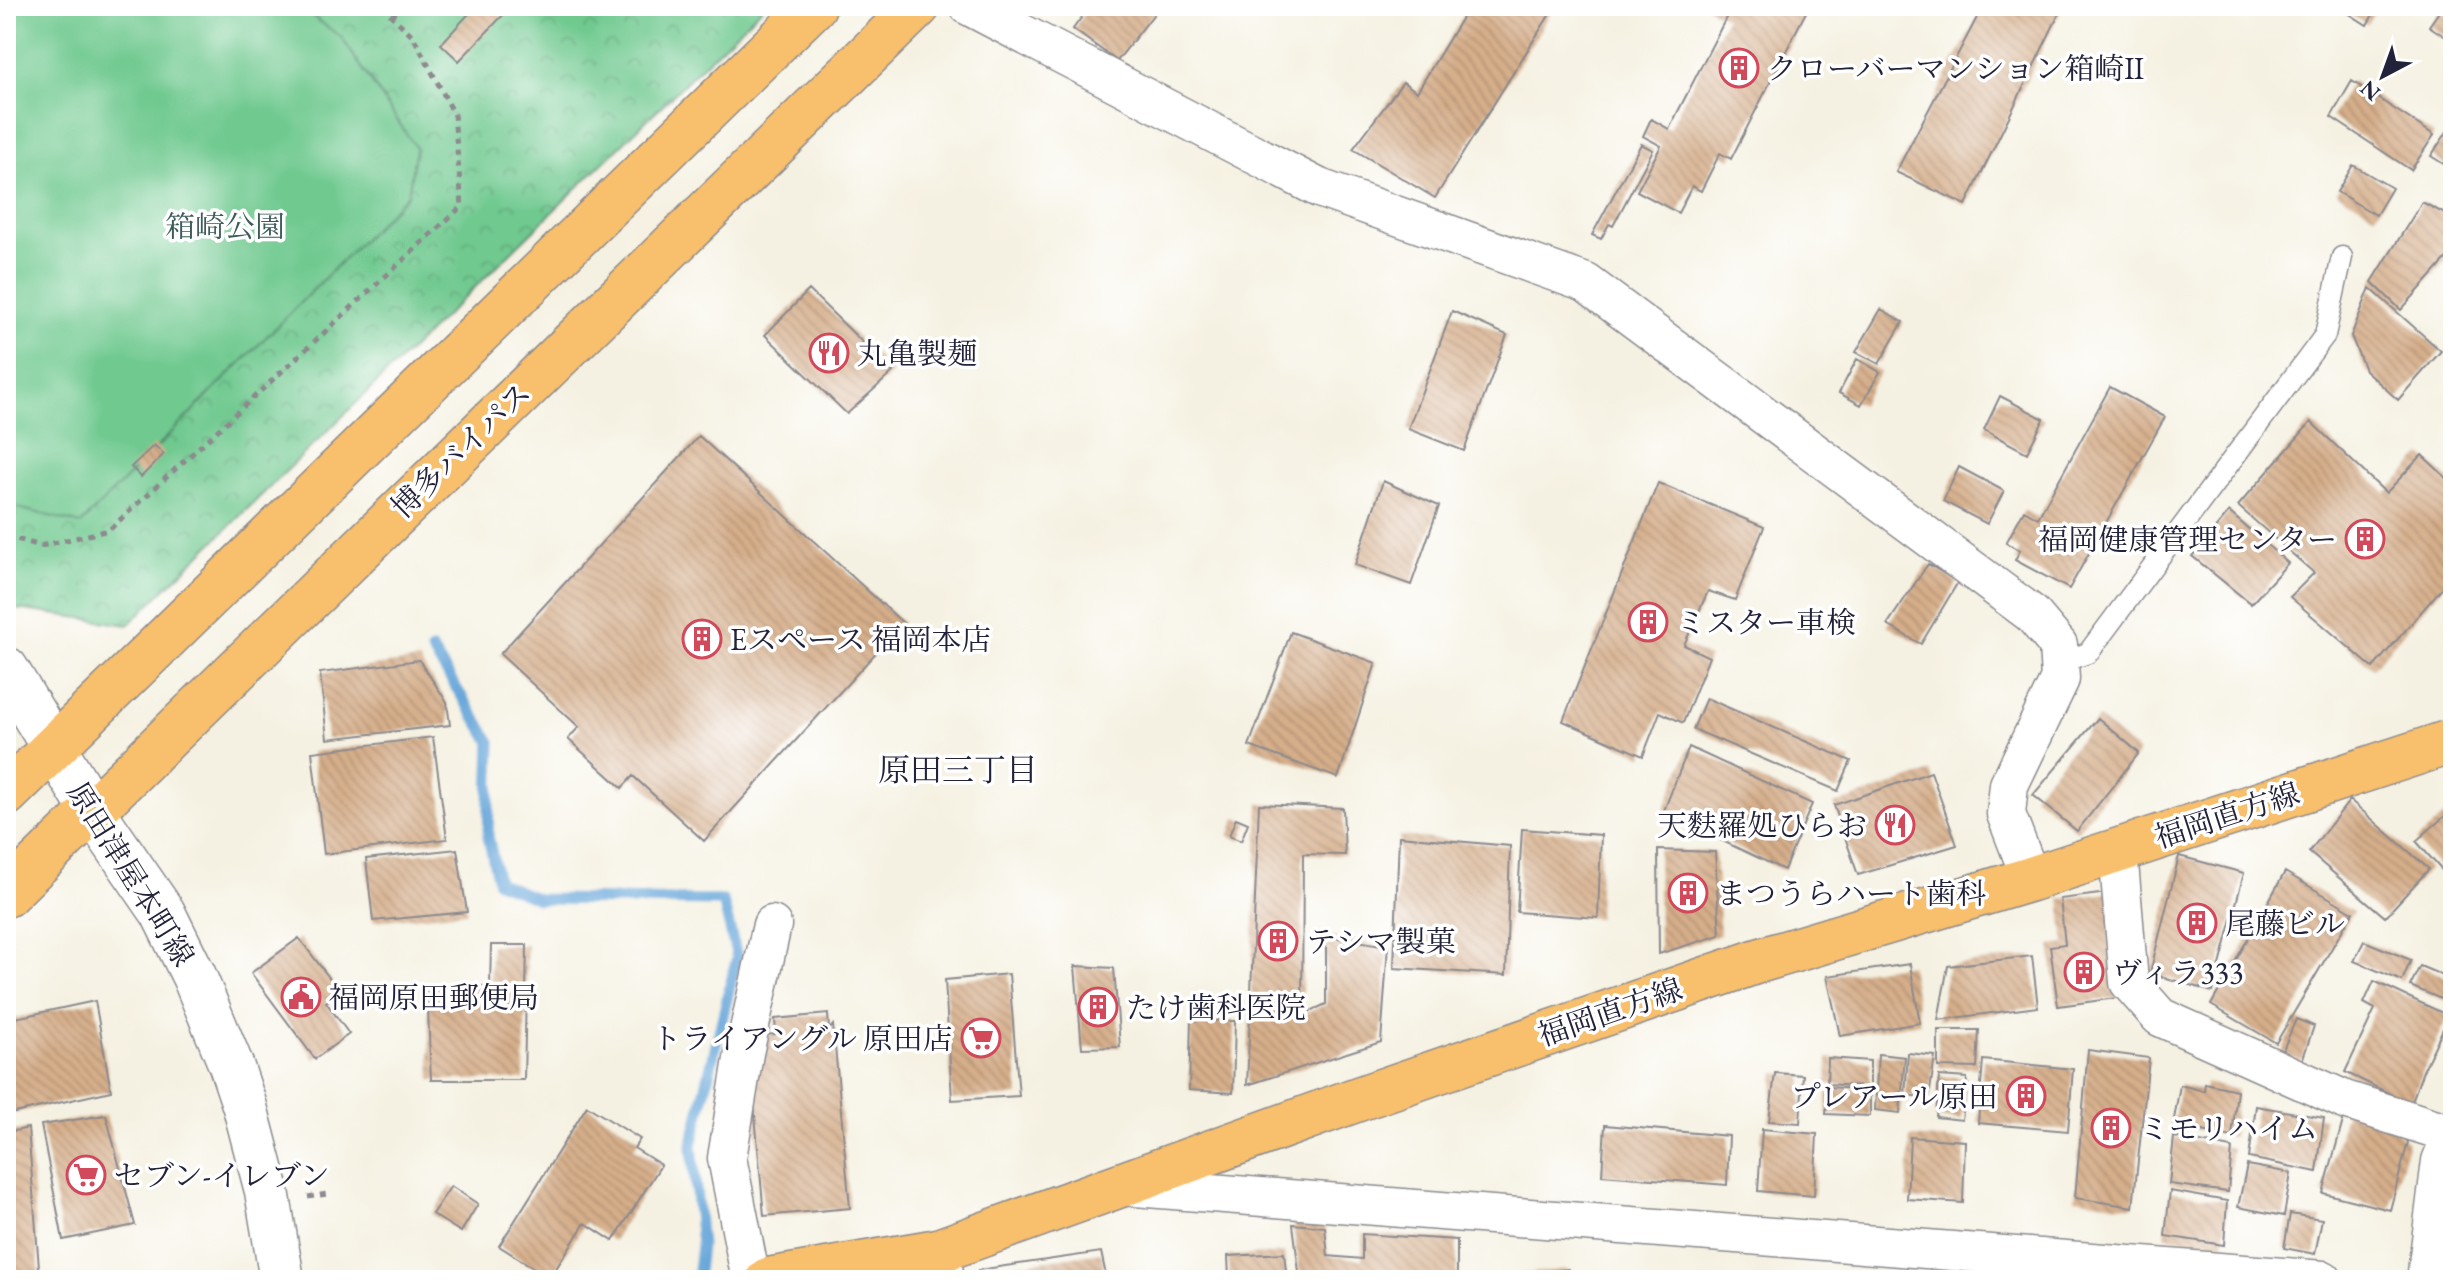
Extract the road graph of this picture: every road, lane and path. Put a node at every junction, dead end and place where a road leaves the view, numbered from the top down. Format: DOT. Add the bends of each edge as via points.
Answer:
graph roads {
  1 [pos="381,6"];
  2 [pos="401,6"];
  3 [pos="814,6"];
  4 [pos="918,6"];
  5 [pos="969,6"];
  6 [pos="392,16"];
  7 [pos="2342,257"];
  8 [pos="6,536"];
  9 [pos="2059,663"];
  10 [pos="7,671"];
  11 [pos="2453,741"];
  12 [pos="54,747"];
  13 [pos="6,794"];
  14 [pos="92,810"];
  15 [pos="2118,851"];
  16 [pos="2031,879"];
  17 [pos="6,895"];
  18 [pos="772,925"];
  19 [pos="2452,1133"];
  20 [pos="1122,1186"];
  21 [pos="942,1265"];
  22 [pos="2310,1279"];
  23 [pos="282,1280"];
  24 [pos="751,1280"];
  25 [pos="768,1280"];
  26 [pos="2426,1280"];
  1 -- 6 [label="path"];
  2 -- 6 [label="path"];
  3 -- 12 [label="main road"];
  4 -- 14 [label="main road, 博多バイパス"];
  5 -- 9 [label="street" via="1319,188 1586,283 2032,614 2058,645"];
  6 -- 8 [label="path" via="413,36 454,114 462,206 109,530 41,546"];
  7 -- 9 [label="lane" via="2325,335 2088,653"];
  9 -- 16 [label="street" via="2060,679 2009,785 2006,814"];
  10 -- 12 [label="street, 原田津屋本町線"];
  11 -- 15 [label="main road, 福岡直方線"];
  12 -- 13 [label="main road"];
  12 -- 14 [label="street, 原田津屋本町線"];
  14 -- 17 [label="main road, 博多バイパス"];
  14 -- 23 [label="street, 原田津屋本町線" via="163,913 215,1023 267,1191"];
  15 -- 16 [label="main road, 福岡直方線"];
  15 -- 19 [label="street" via="2129,982 2160,1017 2345,1100"];
  16 -- 20 [label="main road, 福岡直方線" via="1758,961"];
  18 -- 24 [label="street" via="727,1158"];
  19 -- 26 [label="street" via="2441,1161"];
  20 -- 21 [label="main road, 福岡直方線"];
  20 -- 22 [label="street"];
  21 -- 25 [label="main road, 福岡直方線"];
}
